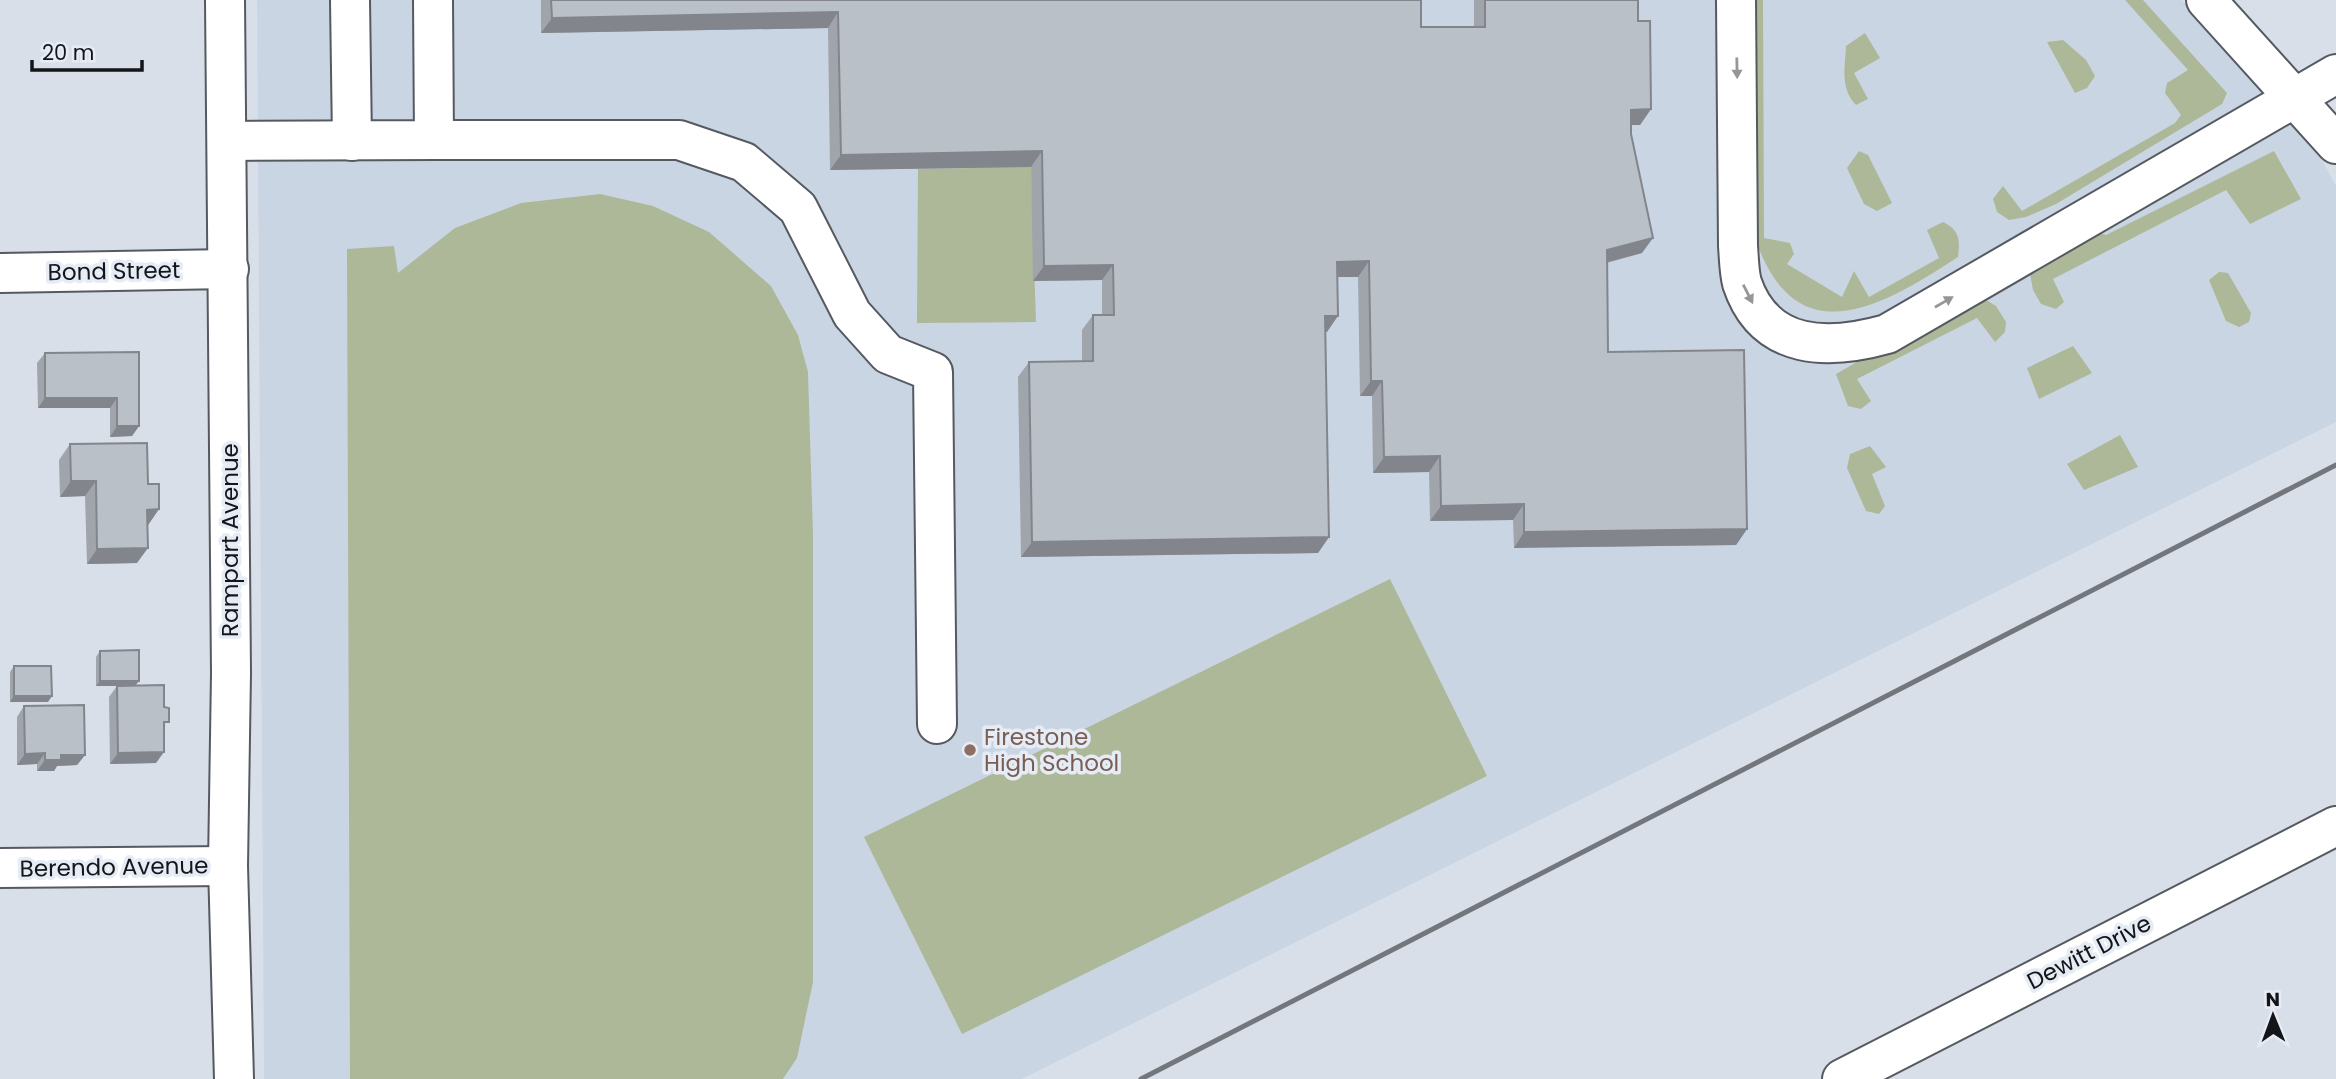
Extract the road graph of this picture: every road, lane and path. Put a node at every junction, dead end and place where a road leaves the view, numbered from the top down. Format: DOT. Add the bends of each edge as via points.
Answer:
graph roads {
  1 [pos="225,0"];
  2 [pos="350,0"];
  3 [pos="433,0"];
  4 [pos="1736,0"];
  5 [pos="2206,0"];
  6 [pos="2336,74"];
  7 [pos="2296,97"];
  8 [pos="434,140"];
  9 [pos="228,141"];
  10 [pos="352,141"];
  11 [pos="2336,144"];
  12 [pos="229,269"];
  13 [pos="0,273"];
  14 [pos="937,724"];
  15 [pos="2336,826"];
  16 [pos="228,866"];
  17 [pos="0,868"];
  18 [pos="234,1079"];
  19 [pos="1842,1079"];
  1 -- 9 [label="street, Rampart Avenue"];
  2 -- 10 [label="street"];
  3 -- 8 [label="street"];
  4 -- 7 [label="street, one-way" via="1742,281 1759,314 1779,331 1794,340 1824,346 1887,334"];
  5 -- 7 [label="street"];
  6 -- 7 [label="street"];
  7 -- 11 [label="street"];
  8 -- 10 [label="street"];
  8 -- 14 [label="street" via="679,140 744,162 797,208 852,314 888,354 933,372"];
  9 -- 10 [label="street"];
  9 -- 12 [label="street, Rampart Avenue"];
  12 -- 13 [label="street, Bond Street"];
  12 -- 16 [label="street, Rampart Avenue"];
  15 -- 19 [label="street, Dewitt Drive"];
  16 -- 17 [label="street, Berendo Avenue"];
  16 -- 18 [label="street, Rampart Avenue"];
}
